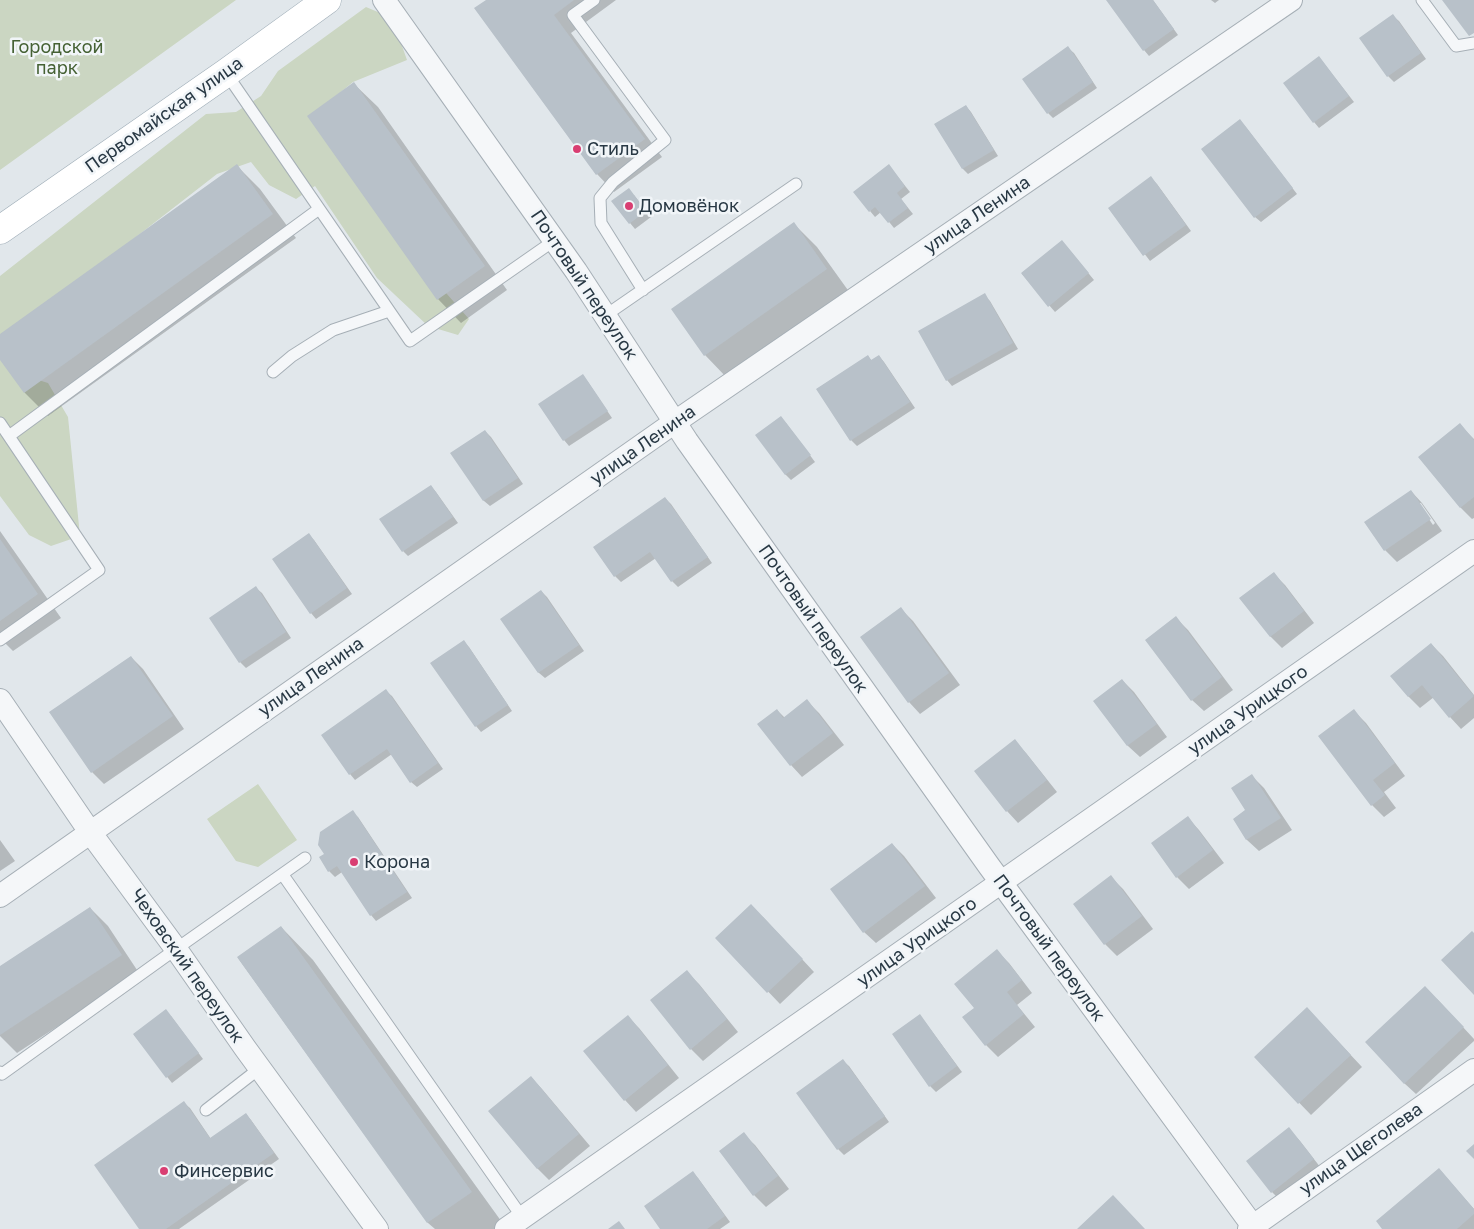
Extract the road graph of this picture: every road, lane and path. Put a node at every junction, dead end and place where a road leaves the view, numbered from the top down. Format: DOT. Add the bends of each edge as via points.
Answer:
graph roads {
  1 [pos="327,0"];
  2 [pos="384,0"];
  3 [pos="594,0"];
  4 [pos="1291,0"];
  5 [pos="1422,0"];
  6 [pos="1474,43"];
  7 [pos="226,72"];
  8 [pos="796,184"];
  9 [pos="319,209"];
  10 [pos="0,230"];
  11 [pos="554,240"];
  12 [pos="643,290"];
  13 [pos="389,311"];
  14 [pos="606,315"];
  15 [pos="272,372"];
  16 [pos="675,422"];
  17 [pos="0,423"];
  18 [pos="10,436"];
  19 [pos="1474,551"];
  20 [pos="0,640"];
  21 [pos="0,700"];
  22 [pos="90,832"];
  23 [pos="306,858"];
  24 [pos="283,875"];
  25 [pos="1002,883"];
  26 [pos="0,896"];
  27 [pos="176,949"];
  28 [pos="260,1068"];
  29 [pos="1474,1070"];
  30 [pos="0,1072"];
  31 [pos="206,1110"];
  32 [pos="514,1223"];
  33 [pos="1252,1228"];
  34 [pos="377,1229"];
  1 -- 7 [label="main road, Первомайская улица"];
  2 -- 11 [label="street, Почтовый переулок"];
  3 -- 12 [label="lane" via="573,15 665,140 612,182 600,198 600,223"];
  4 -- 16 [label="street, улица Ленина"];
  5 -- 6 [label="lane" via="1456,46"];
  7 -- 9 [label="lane"];
  7 -- 10 [label="main road, Первомайская улица"];
  8 -- 12 [label="lane"];
  9 -- 13 [label="lane"];
  9 -- 18 [label="lane"];
  11 -- 13 [label="lane" via="410,341"];
  11 -- 14 [label="street, Почтовый переулок"];
  12 -- 14 [label="lane"];
  13 -- 15 [label="lane" via="333,330"];
  14 -- 16 [label="street, Почтовый переулок"];
  16 -- 22 [label="street, улица Ленина"];
  16 -- 25 [label="street, Почтовый переулок"];
  17 -- 18 [label="lane"];
  18 -- 20 [label="lane" via="99,570"];
  19 -- 25 [label="street, улица Урицкого"];
  21 -- 22 [label="street, Чеховский переулок"];
  22 -- 26 [label="street, улица Ленина"];
  22 -- 27 [label="street, Чеховский переулок"];
  23 -- 24 [label="lane"];
  24 -- 27 [label="lane"];
  24 -- 32 [label="lane"];
  25 -- 32 [label="street, улица Урицкого"];
  25 -- 33 [label="street, Почтовый переулок"];
  27 -- 28 [label="street, Чеховский переулок"];
  27 -- 30 [label="lane" via="2,1074"];
  28 -- 31 [label="lane"];
  28 -- 34 [label="street, Чеховский переулок"];
  29 -- 33 [label="street, улица Щеголева"];
}
